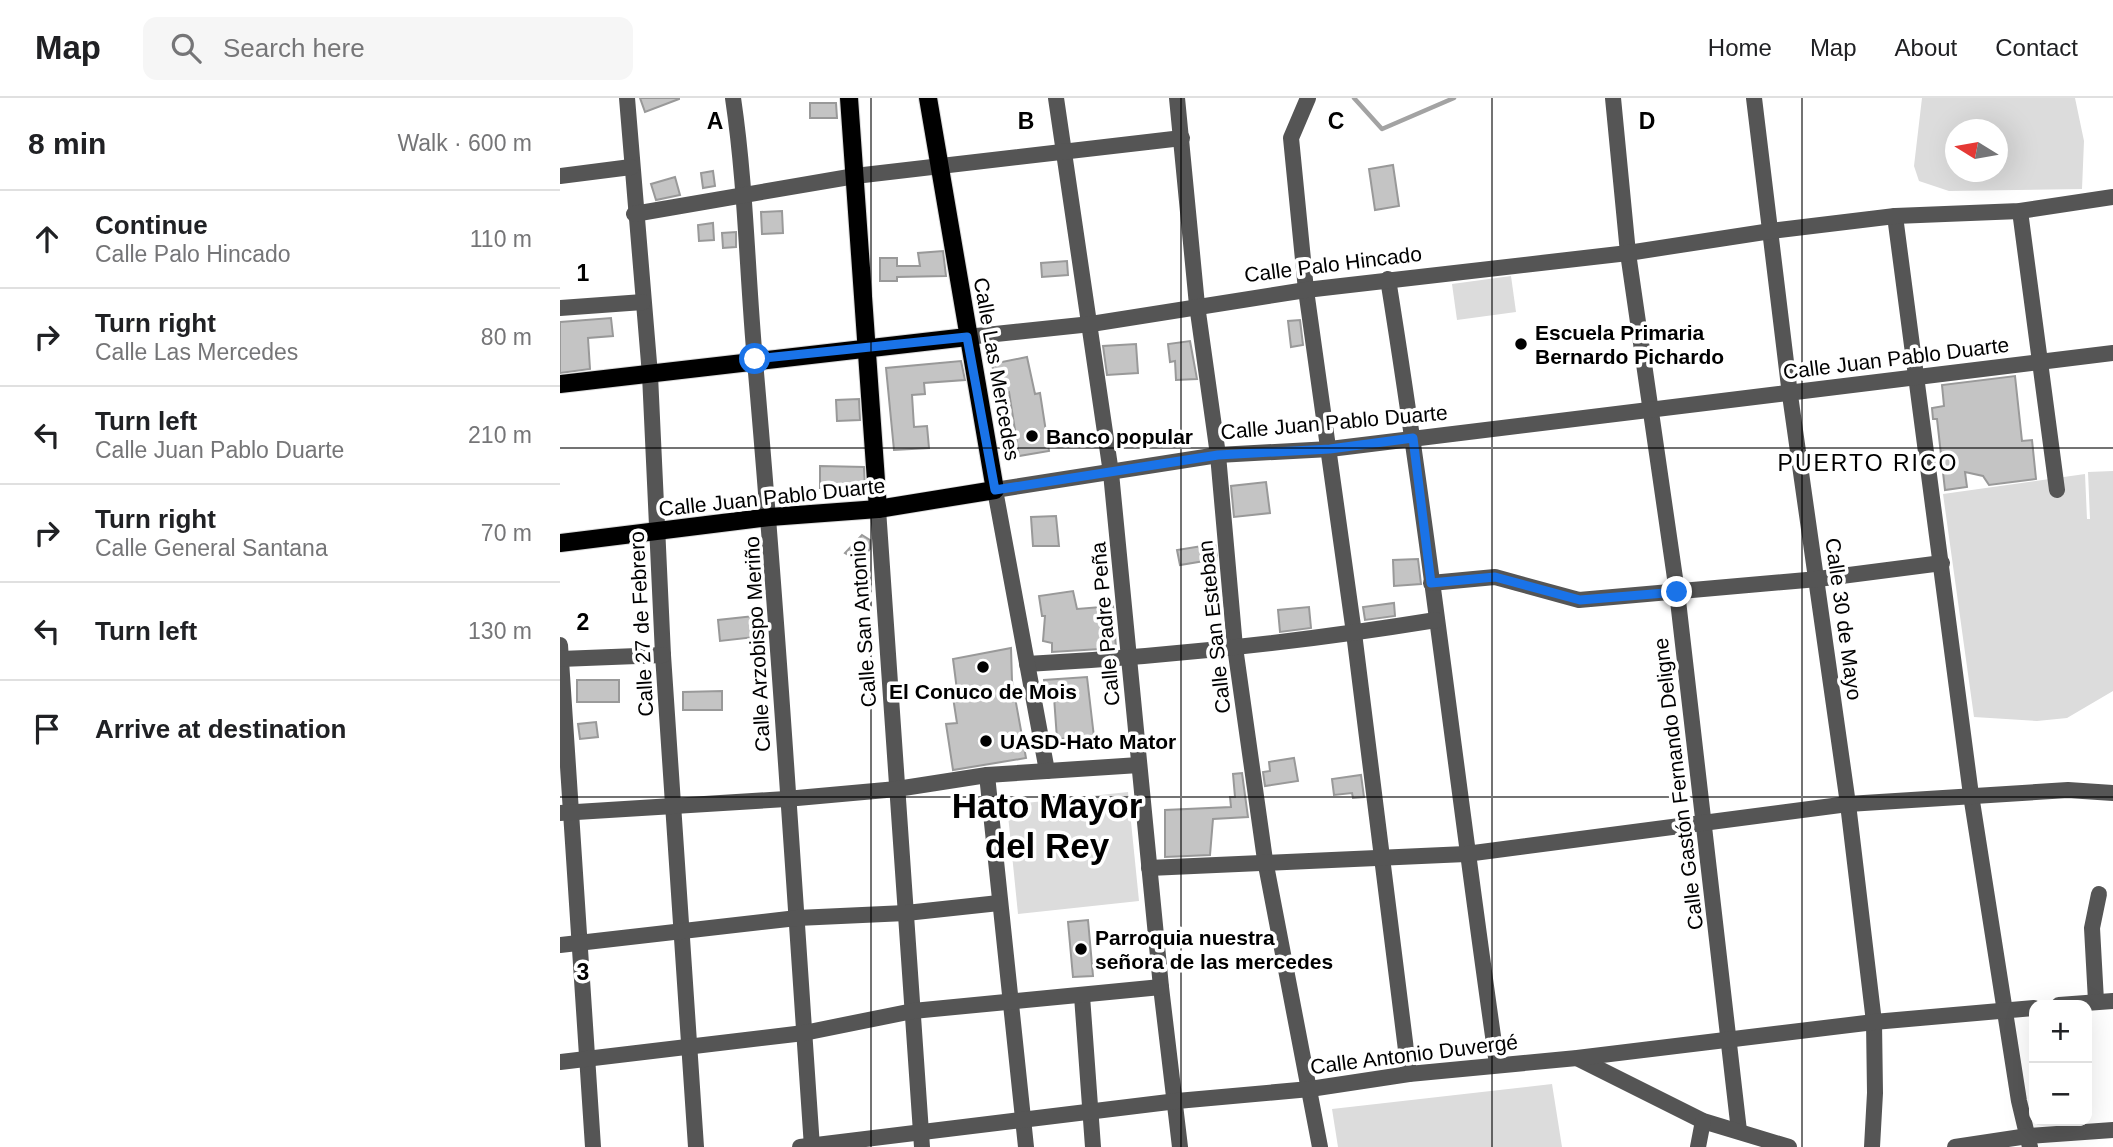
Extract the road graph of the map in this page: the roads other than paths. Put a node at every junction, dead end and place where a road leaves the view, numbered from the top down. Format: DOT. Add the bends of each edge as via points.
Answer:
graph roads {
  1 [pos="628,98"];
  2 [pos="733,98"];
  3 [pos="849,98"];
  4 [pos="928,98"];
  5 [pos="1056,98"];
  6 [pos="1177,98"];
  7 [pos="1308,98"];
  8 [pos="1613,98"];
  9 [pos="1754,98"];
  10 [pos="1182,138"];
  11 [pos="1063,152"];
  12 [pos="631,167"];
  13 [pos="940,168"];
  14 [pos="560,176"];
  15 [pos="855,176"];
  16 [pos="744,194"];
  17 [pos="2113,198"];
  18 [pos="2020,211"];
  19 [pos="634,214"];
  20 [pos="1895,216"];
  21 [pos="1771,231"];
  22 [pos="1628,253"];
  23 [pos="1388,279"];
  24 [pos="1306,290"];
  25 [pos="643,302"];
  26 [pos="1197,305"];
  27 [pos="560,308"];
  28 [pos="1091,324"];
  29 [pos="967,337"];
  30 [pos="865,347"];
  31 [pos="2113,354"];
  32 [pos="755,359"];
  33 [pos="2039,363"];
  34 [pos="650,375"];
  35 [pos="1918,377"];
  36 [pos="560,384"];
  37 [pos="1790,394"];
  38 [pos="1652,410"];
  39 [pos="1413,438"];
  40 [pos="1330,449"];
  41 [pos="1218,455"];
  42 [pos="1111,473"];
  43 [pos="995,490"];
  44 [pos="2057,490"];
  45 [pos="878,509"];
  46 [pos="771,517"];
  47 [pos="656,533"];
  48 [pos="560,543"];
  49 [pos="1942,563"];
  50 [pos="1818,579"];
  51 [pos="1431,583"];
  52 [pos="1677,592"];
  53 [pos="1436,620"];
  54 [pos="1354,633"];
  55 [pos="1235,647"];
  56 [pos="561,654"];
  57 [pos="663,655"];
  58 [pos="1129,659"];
  59 [pos="1027,664"];
  60 [pos="1139,765"];
  61 [pos="1047,771"];
  62 [pos="987,775"];
  63 [pos="897,789"];
  64 [pos="2113,793"];
  65 [pos="1971,795"];
  66 [pos="786,799"];
  67 [pos="674,804"];
  68 [pos="1848,804"];
  69 [pos="566,812"];
  70 [pos="1703,825"];
  71 [pos="1466,854"];
  72 [pos="1265,860"];
  73 [pos="1384,860"];
  74 [pos="1149,867"];
  75 [pos="2099,894"];
  76 [pos="999,903"];
  77 [pos="906,913"];
  78 [pos="797,918"];
  79 [pos="680,933"];
  80 [pos="578,943"];
  81 [pos="560,945"];
  82 [pos="1161,987"];
  83 [pos="1082,996"];
  84 [pos="2113,1001"];
  85 [pos="2092,1002"];
  86 [pos="2096,1002"];
  87 [pos="1009,1003"];
  88 [pos="2029,1008"];
  89 [pos="2007,1010"];
  90 [pos="913,1011"];
  91 [pos="1874,1022"];
  92 [pos="804,1033"];
  93 [pos="1730,1040"];
  94 [pos="690,1046"];
  95 [pos="587,1058"];
  96 [pos="1577,1058"];
  97 [pos="560,1062"];
  98 [pos="1497,1064"];
  99 [pos="1409,1074"];
  100 [pos="1310,1089"];
  101 [pos="1177,1101"];
  102 [pos="1092,1112"];
  103 [pos="1021,1119"];
  104 [pos="1703,1121"];
  105 [pos="2113,1130"];
  106 [pos="1739,1131"];
  107 [pos="922,1139"];
  108 [pos="2029,1141"];
  109 [pos="593,1147"];
  110 [pos="696,1147"];
  111 [pos="808,1147"];
  112 [pos="1026,1147"];
  113 [pos="1093,1147"];
  114 [pos="1180,1147"];
  115 [pos="1320,1147"];
  116 [pos="1698,1147"];
  117 [pos="1789,1147"];
  118 [pos="1872,1147"];
  119 [pos="1955,1147"];
  1 -- 12 [label="street, Calle 27 de Febrero"];
  2 -- 16 [label="street, Calle Arzobispo Meriño"];
  3 -- 15 [label="main road, Calle San Antonio"];
  4 -- 13 [label="main road, Calle Las Mercedes"];
  5 -- 11 [label="street, Calle Padre Peña"];
  6 -- 10 [label="street, Calle San Esteban"];
  7 -- 24 [label="street" via="1291,138"];
  8 -- 22 [label="street, Calle Gastón Fernando Deligne"];
  9 -- 21 [label="street, Calle 30 de Mayo"];
  10 -- 11 [label="street"];
  10 -- 26 [label="street, Calle San Esteban"];
  11 -- 13 [label="street"];
  11 -- 28 [label="street, Calle Padre Peña"];
  12 -- 14 [label="street"];
  12 -- 19 [label="street, Calle 27 de Febrero"];
  13 -- 15 [label="street"];
  13 -- 29 [label="main road, Calle Las Mercedes"];
  15 -- 16 [label="street"];
  15 -- 30 [label="main road, Calle San Antonio"];
  16 -- 19 [label="street"];
  16 -- 32 [label="street, Calle Arzobispo Meriño"];
  17 -- 18 [label="street, Calle Palo Hincado"];
  18 -- 20 [label="street, Calle Palo Hincado"];
  18 -- 33 [label="street"];
  19 -- 25 [label="street, Calle 27 de Febrero"];
  20 -- 21 [label="street, Calle Palo Hincado"];
  20 -- 35 [label="street"];
  21 -- 22 [label="street, Calle Palo Hincado"];
  21 -- 37 [label="street, Calle 30 de Mayo"];
  22 -- 23 [label="street, Calle Palo Hincado"];
  22 -- 38 [label="street, Calle Gastón Fernando Deligne"];
  23 -- 24 [label="street, Calle Palo Hincado"];
  23 -- 39 [label="street"];
  24 -- 26 [label="street, Calle Palo Hincado"];
  24 -- 40 [label="street"];
  25 -- 27 [label="street"];
  25 -- 34 [label="street, Calle 27 de Febrero"];
  26 -- 28 [label="street, Calle Palo Hincado"];
  26 -- 41 [label="street, Calle San Esteban"];
  28 -- 29 [label="street, Calle Palo Hincado"];
  28 -- 42 [label="street, Calle Padre Peña"];
  29 -- 30 [label="main road, Calle Palo Hincado"];
  29 -- 43 [label="main road, Calle Las Mercedes"];
  30 -- 32 [label="main road, Calle Palo Hincado"];
  30 -- 45 [label="main road, Calle San Antonio"];
  31 -- 33 [label="street, Calle Juan Pablo Duarte"];
  32 -- 34 [label="main road, Calle Palo Hincado"];
  32 -- 46 [label="street, Calle Arzobispo Meriño"];
  33 -- 35 [label="street, Calle Juan Pablo Duarte"];
  33 -- 44 [label="street"];
  34 -- 36 [label="main road, Calle Palo Hincado"];
  34 -- 47 [label="street, Calle 27 de Febrero"];
  35 -- 37 [label="street, Calle Juan Pablo Duarte"];
  35 -- 49 [label="street"];
  37 -- 38 [label="street, Calle Juan Pablo Duarte"];
  37 -- 50 [label="street, Calle 30 de Mayo"];
  38 -- 39 [label="street, Calle Juan Pablo Duarte"];
  38 -- 52 [label="street, Calle Gastón Fernando Deligne"];
  39 -- 40 [label="street, Calle Juan Pablo Duarte"];
  39 -- 51 [label="street"];
  40 -- 41 [label="street, Calle Juan Pablo Duarte"];
  40 -- 54 [label="street"];
  41 -- 42 [label="street, Calle Juan Pablo Duarte"];
  41 -- 55 [label="street, Calle San Esteban"];
  42 -- 43 [label="street, Calle Juan Pablo Duarte"];
  42 -- 58 [label="street, Calle Padre Peña"];
  43 -- 45 [label="main road, Calle Juan Pablo Duarte"];
  43 -- 59 [label="street, Calle Las Mercedes"];
  45 -- 46 [label="main road, Calle Juan Pablo Duarte"];
  45 -- 63 [label="street, Calle San Antonio"];
  46 -- 47 [label="main road, Calle Juan Pablo Duarte"];
  46 -- 66 [label="street, Calle Arzobispo Meriño"];
  47 -- 48 [label="main road, Calle Juan Pablo Duarte"];
  47 -- 57 [label="street, Calle 27 de Febrero"];
  49 -- 50 [label="street"];
  49 -- 65 [label="street"];
  50 -- 52 [label="street"];
  50 -- 68 [label="street, Calle 30 de Mayo"];
  51 -- 52 [label="street" via="1495,577 1580,600"];
  51 -- 53 [label="street"];
  52 -- 70 [label="street, Calle Gastón Fernando Deligne"];
  53 -- 54 [label="street"];
  53 -- 71 [label="street"];
  54 -- 55 [label="street"];
  54 -- 73 [label="street"];
  55 -- 58 [label="street"];
  55 -- 72 [label="street, Calle San Esteban"];
  56 -- 57 [label="street"];
  56 -- 69 [label="street"];
  57 -- 67 [label="street, Calle 27 de Febrero"];
  58 -- 59 [label="street"];
  58 -- 60 [label="street, Calle Padre Peña"];
  59 -- 61 [label="street, Calle Las Mercedes"];
  60 -- 61 [label="street"];
  60 -- 74 [label="street, Calle Padre Peña"];
  61 -- 62 [label="street"];
  62 -- 63 [label="street"];
  62 -- 76 [label="street"];
  63 -- 66 [label="street"];
  63 -- 77 [label="street, Calle San Antonio"];
  64 -- 65 [label="street" via="2068,790"];
  65 -- 68 [label="street"];
  65 -- 89 [label="street"];
  66 -- 67 [label="street"];
  66 -- 78 [label="street, Calle Arzobispo Meriño"];
  67 -- 69 [label="street"];
  67 -- 79 [label="street, Calle 27 de Febrero"];
  68 -- 70 [label="street"];
  68 -- 91 [label="street, Calle 30 de Mayo"];
  69 -- 80 [label="street"];
  70 -- 71 [label="street"];
  70 -- 93 [label="street, Calle Gastón Fernando Deligne"];
  71 -- 73 [label="street"];
  71 -- 98 [label="street"];
  72 -- 73 [label="street"];
  72 -- 74 [label="street"];
  72 -- 100 [label="street, Calle San Esteban"];
  73 -- 99 [label="street"];
  74 -- 82 [label="street, Calle Padre Peña"];
  75 -- 86 [label="street" via="2092,928"];
  76 -- 77 [label="street"];
  76 -- 87 [label="street"];
  77 -- 78 [label="street"];
  77 -- 90 [label="street, Calle San Antonio"];
  78 -- 79 [label="street"];
  78 -- 92 [label="street, Calle Arzobispo Meriño"];
  79 -- 80 [label="street"];
  79 -- 94 [label="street, Calle 27 de Febrero"];
  80 -- 81 [label="street"];
  80 -- 95 [label="street"];
  82 -- 83 [label="street"];
  82 -- 101 [label="street, Calle Padre Peña"];
  83 -- 87 [label="street"];
  83 -- 102 [label="street"];
  84 -- 86 [label="street"];
  85 -- 86 [label="street"];
  87 -- 90 [label="street"];
  87 -- 103 [label="street"];
  88 -- 89 [label="street, Calle Antonio Duvergé"];
  89 -- 91 [label="street, Calle Antonio Duvergé"];
  89 -- 108 [label="street"];
  90 -- 92 [label="street"];
  90 -- 107 [label="street, Calle San Antonio"];
  91 -- 93 [label="street, Calle Antonio Duvergé"];
  91 -- 118 [label="street, Calle 30 de Mayo"];
  92 -- 94 [label="street"];
  92 -- 111 [label="street, Calle Arzobispo Meriño"];
  93 -- 96 [label="street, Calle Antonio Duvergé"];
  93 -- 106 [label="street, Calle Gastón Fernando Deligne"];
  94 -- 95 [label="street"];
  94 -- 110 [label="street, Calle 27 de Febrero"];
  95 -- 97 [label="street"];
  95 -- 109 [label="street"];
  96 -- 98 [label="street, Calle Antonio Duvergé"];
  96 -- 104 [label="street"];
  98 -- 99 [label="street, Calle Antonio Duvergé"];
  99 -- 100 [label="street, Calle Antonio Duvergé"];
  100 -- 101 [label="street, Calle Antonio Duvergé"];
  100 -- 115 [label="street, Calle San Esteban"];
  101 -- 102 [label="street, Calle Antonio Duvergé"];
  101 -- 114 [label="street, Calle Padre Peña"];
  102 -- 103 [label="street, Calle Antonio Duvergé"];
  102 -- 113 [label="street"];
  103 -- 107 [label="street, Calle Antonio Duvergé"];
  103 -- 112 [label="street"];
  104 -- 106 [label="street"];
  104 -- 116 [label="street"];
  105 -- 108 [label="street"];
  106 -- 117 [label="street"];
  107 -- 111 [label="street, Calle Antonio Duvergé"];
  108 -- 119 [label="street"];
}
